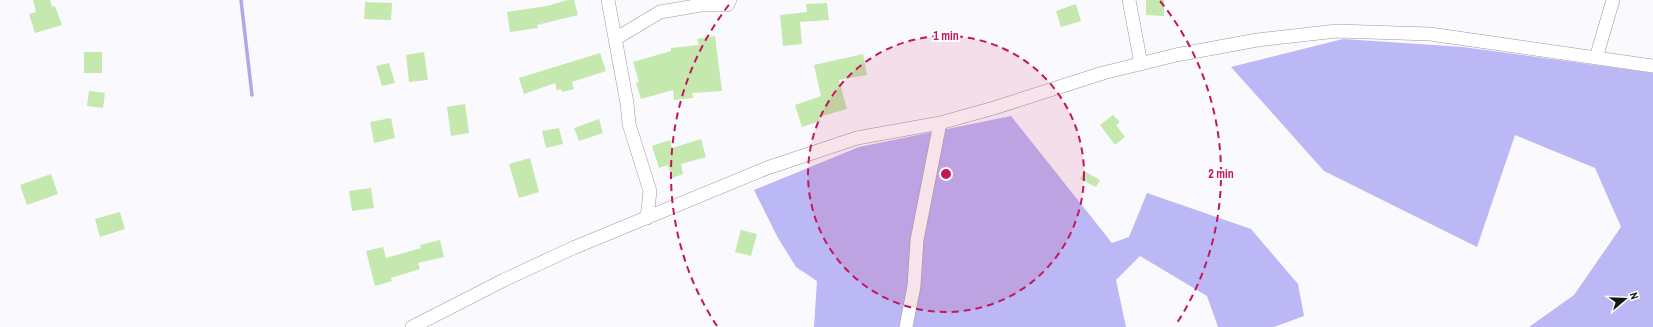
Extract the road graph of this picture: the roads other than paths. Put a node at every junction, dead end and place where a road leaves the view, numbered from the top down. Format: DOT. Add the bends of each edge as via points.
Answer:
graph roads {
  1 [pos="608,0"];
  2 [pos="730,0"];
  3 [pos="1129,0"];
  4 [pos="1613,0"];
  5 [pos="615,38"];
  6 [pos="1596,58"];
  7 [pos="1141,64"];
  8 [pos="1653,66"];
  9 [pos="940,123"];
  10 [pos="650,191"];
  11 [pos="669,208"];
  12 [pos="647,218"];
  13 [pos="412,327"];
  14 [pos="906,327"];
  1 -- 5 [label="street"];
  2 -- 5 [label="street" via="727,4 701,5 660,12"];
  3 -- 7 [label="street"];
  4 -- 6 [label="street"];
  5 -- 10 [label="street" via="629,124"];
  6 -- 7 [label="street" via="1430,34 1337,31 1257,40"];
  6 -- 8 [label="street"];
  7 -- 9 [label="street" via="1103,73"];
  9 -- 11 [label="street" via="857,138 767,168"];
  9 -- 14 [label="street" via="917,240 914,286"];
  10 -- 11 [label="street"];
  10 -- 12 [label="street"];
  11 -- 12 [label="street"];
  12 -- 13 [label="street" via="504,280"];
}
